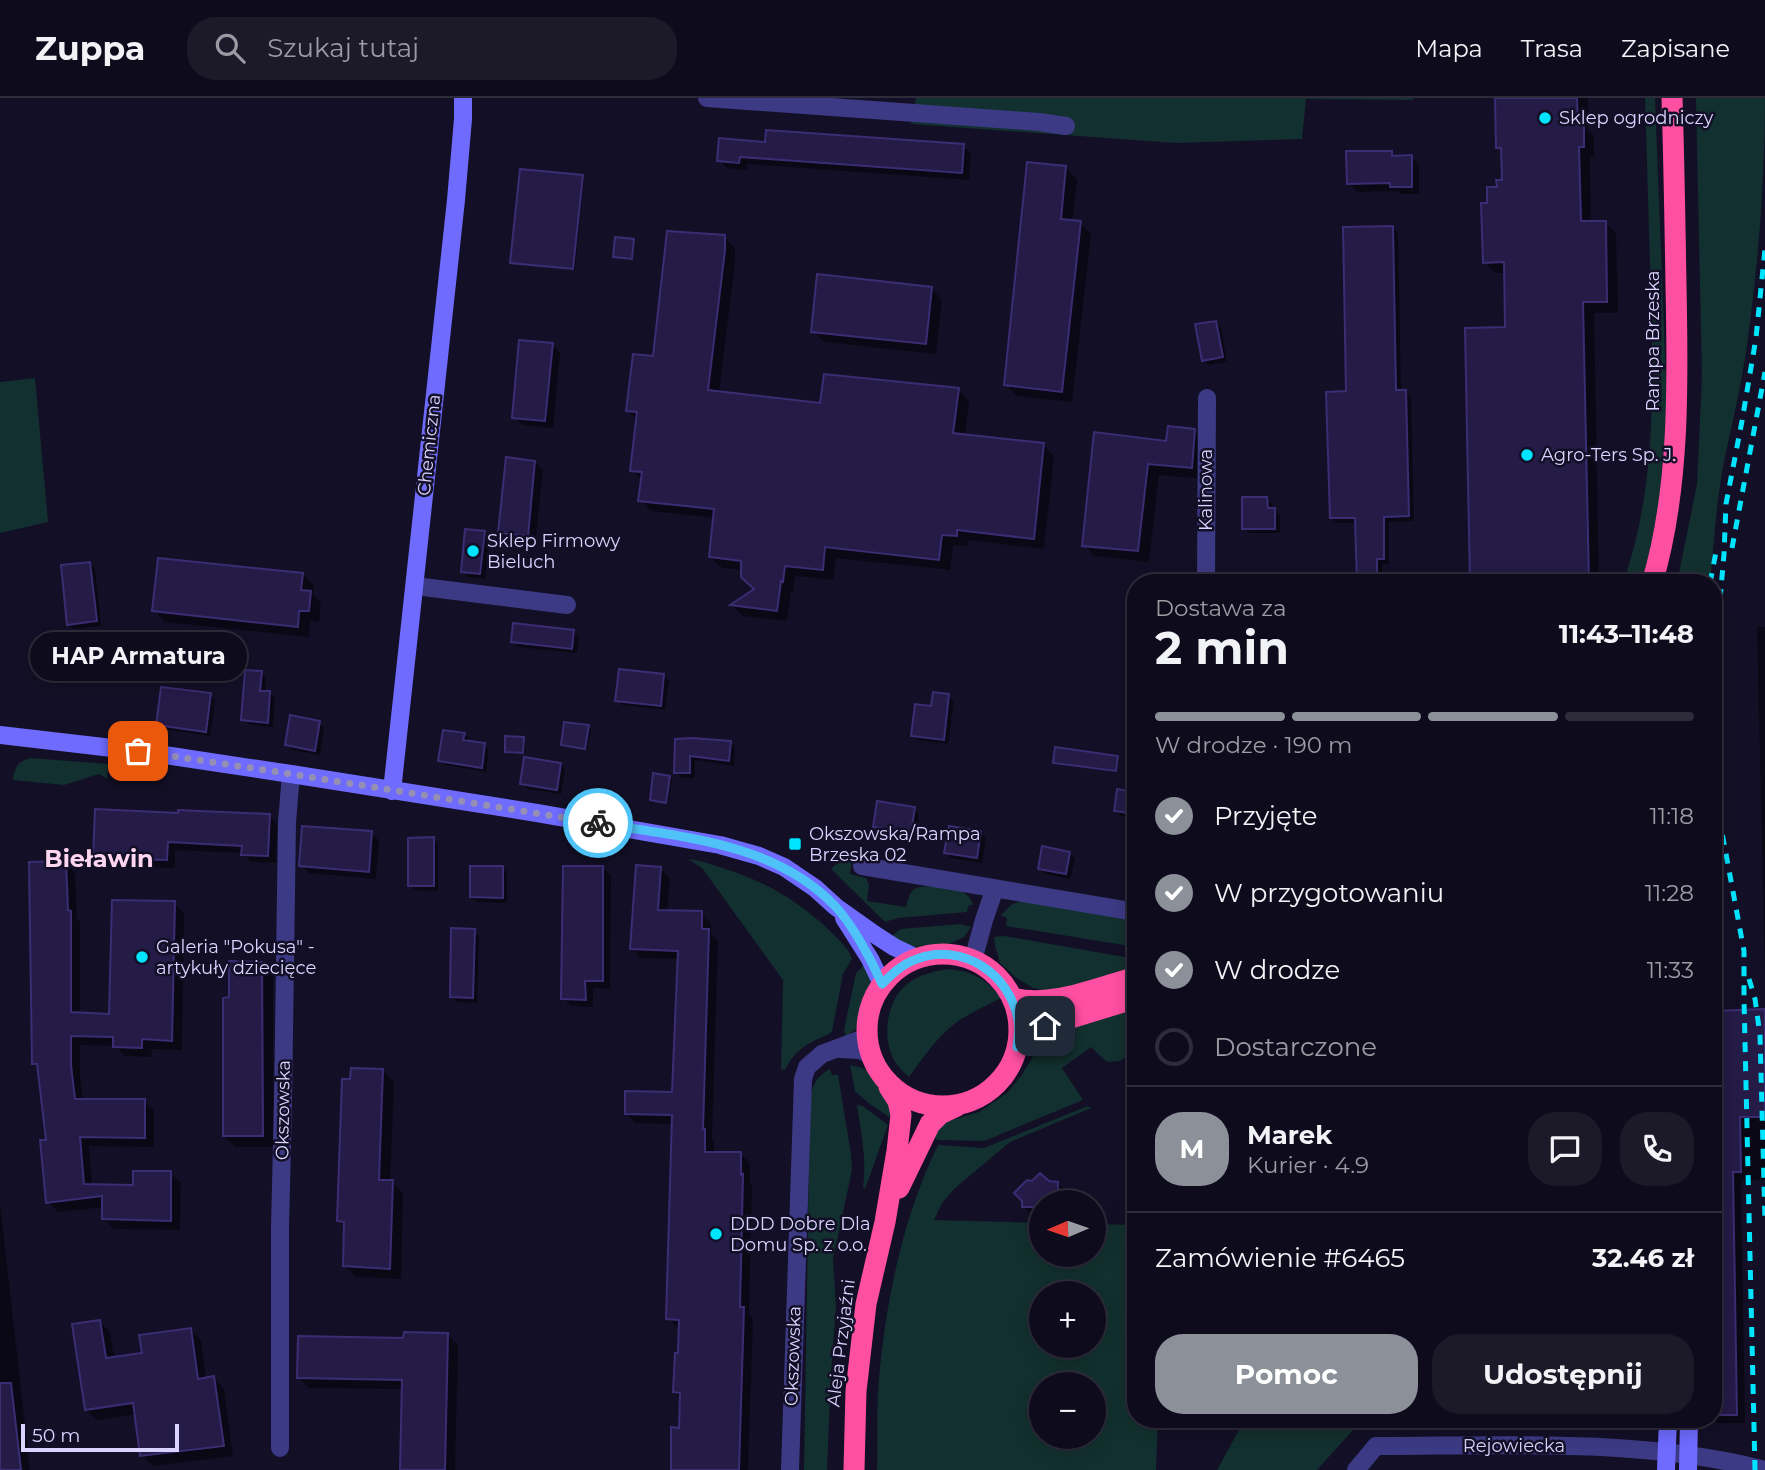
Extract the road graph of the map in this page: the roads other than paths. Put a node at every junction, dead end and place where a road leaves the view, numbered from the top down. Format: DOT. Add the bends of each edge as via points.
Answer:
graph roads {
  1 [pos="463,98"];
  2 [pos="707,98"];
  3 [pos="1672,98"];
  4 [pos="1066,126"];
  5 [pos="1207,398"];
  6 [pos="1206,574"];
  7 [pos="1654,574"];
  8 [pos="415,586"];
  9 [pos="567,604"];
  10 [pos="0,735"];
  11 [pos="291,774"];
  12 [pos="392,791"];
  13 [pos="862,866"];
  14 [pos="995,888"];
  15 [pos="836,907"];
  16 [pos="1127,910"];
  17 [pos="917,958"];
  18 [pos="972,960"];
  19 [pos="1127,980"];
  20 [pos="882,984"];
  21 [pos="1012,999"];
  22 [pos="1127,1001"];
  23 [pos="869,1046"];
  24 [pos="1017,1047"];
  25 [pos="884,1079"];
  26 [pos="959,1105"];
  27 [pos="885,1222"];
  28 [pos="1668,1428"];
  29 [pos="1689,1428"];
  30 [pos="280,1448"];
  31 [pos="1666,1461"];
  32 [pos="1688,1463"];
  33 [pos="790,1470"];
  34 [pos="854,1470"];
  35 [pos="1356,1470"];
  36 [pos="1765,1470"];
  1 -- 8 [label="main road, Chemiczna"];
  2 -- 4 [label="street"];
  3 -- 7 [label="highway, Rampa Brzeska" via="1676,419 1666,519"];
  5 -- 6 [label="street, Kalinowa"];
  8 -- 9 [label="street"];
  8 -- 12 [label="main road, Chemiczna"];
  10 -- 11 [label="main road"];
  11 -- 12 [label="main road"];
  11 -- 30 [label="street, Okszowska" via="284,962"];
  12 -- 15 [label="main road" via="735,849 783,867"];
  13 -- 14 [label="street"];
  14 -- 16 [label="street"];
  14 -- 18 [label="street"];
  15 -- 17 [label="main road"];
  15 -- 20 [label="main road"];
  17 -- 18 [label="highway" via="945,954"];
  17 -- 20 [label="highway"];
  18 -- 21 [label="highway" via="996,975"];
  19 -- 21 [label="highway" via="1040,1001"];
  20 -- 23 [label="highway" via="869,1009"];
  21 -- 24 [label="highway" via="1019,1023"];
  22 -- 24 [label="highway" via="1045,1026"];
  23 -- 25 [label="highway"];
  23 -- 33 [label="street, Okszowska" via="822,1054 807,1067 803,1079"];
  24 -- 26 [label="highway" via="1010,1067 996,1084"];
  25 -- 26 [label="highway" via="905,1097 931,1105"];
  25 -- 27 [label="highway, Aleja Przyjaźni" via="901,1115"];
  26 -- 27 [label="highway, Aleja Przyjaźni" via="930,1124"];
  27 -- 34 [label="highway, Aleja Przyjaźni" via="860,1345"];
  28 -- 31 [label="main road"];
  29 -- 32 [label="main road"];
  31 -- 32 [label="street"];
  31 -- 35 [label="street, Rejowiecka" via="1568,1446 1376,1446"];
  32 -- 36 [label="street"];
}
